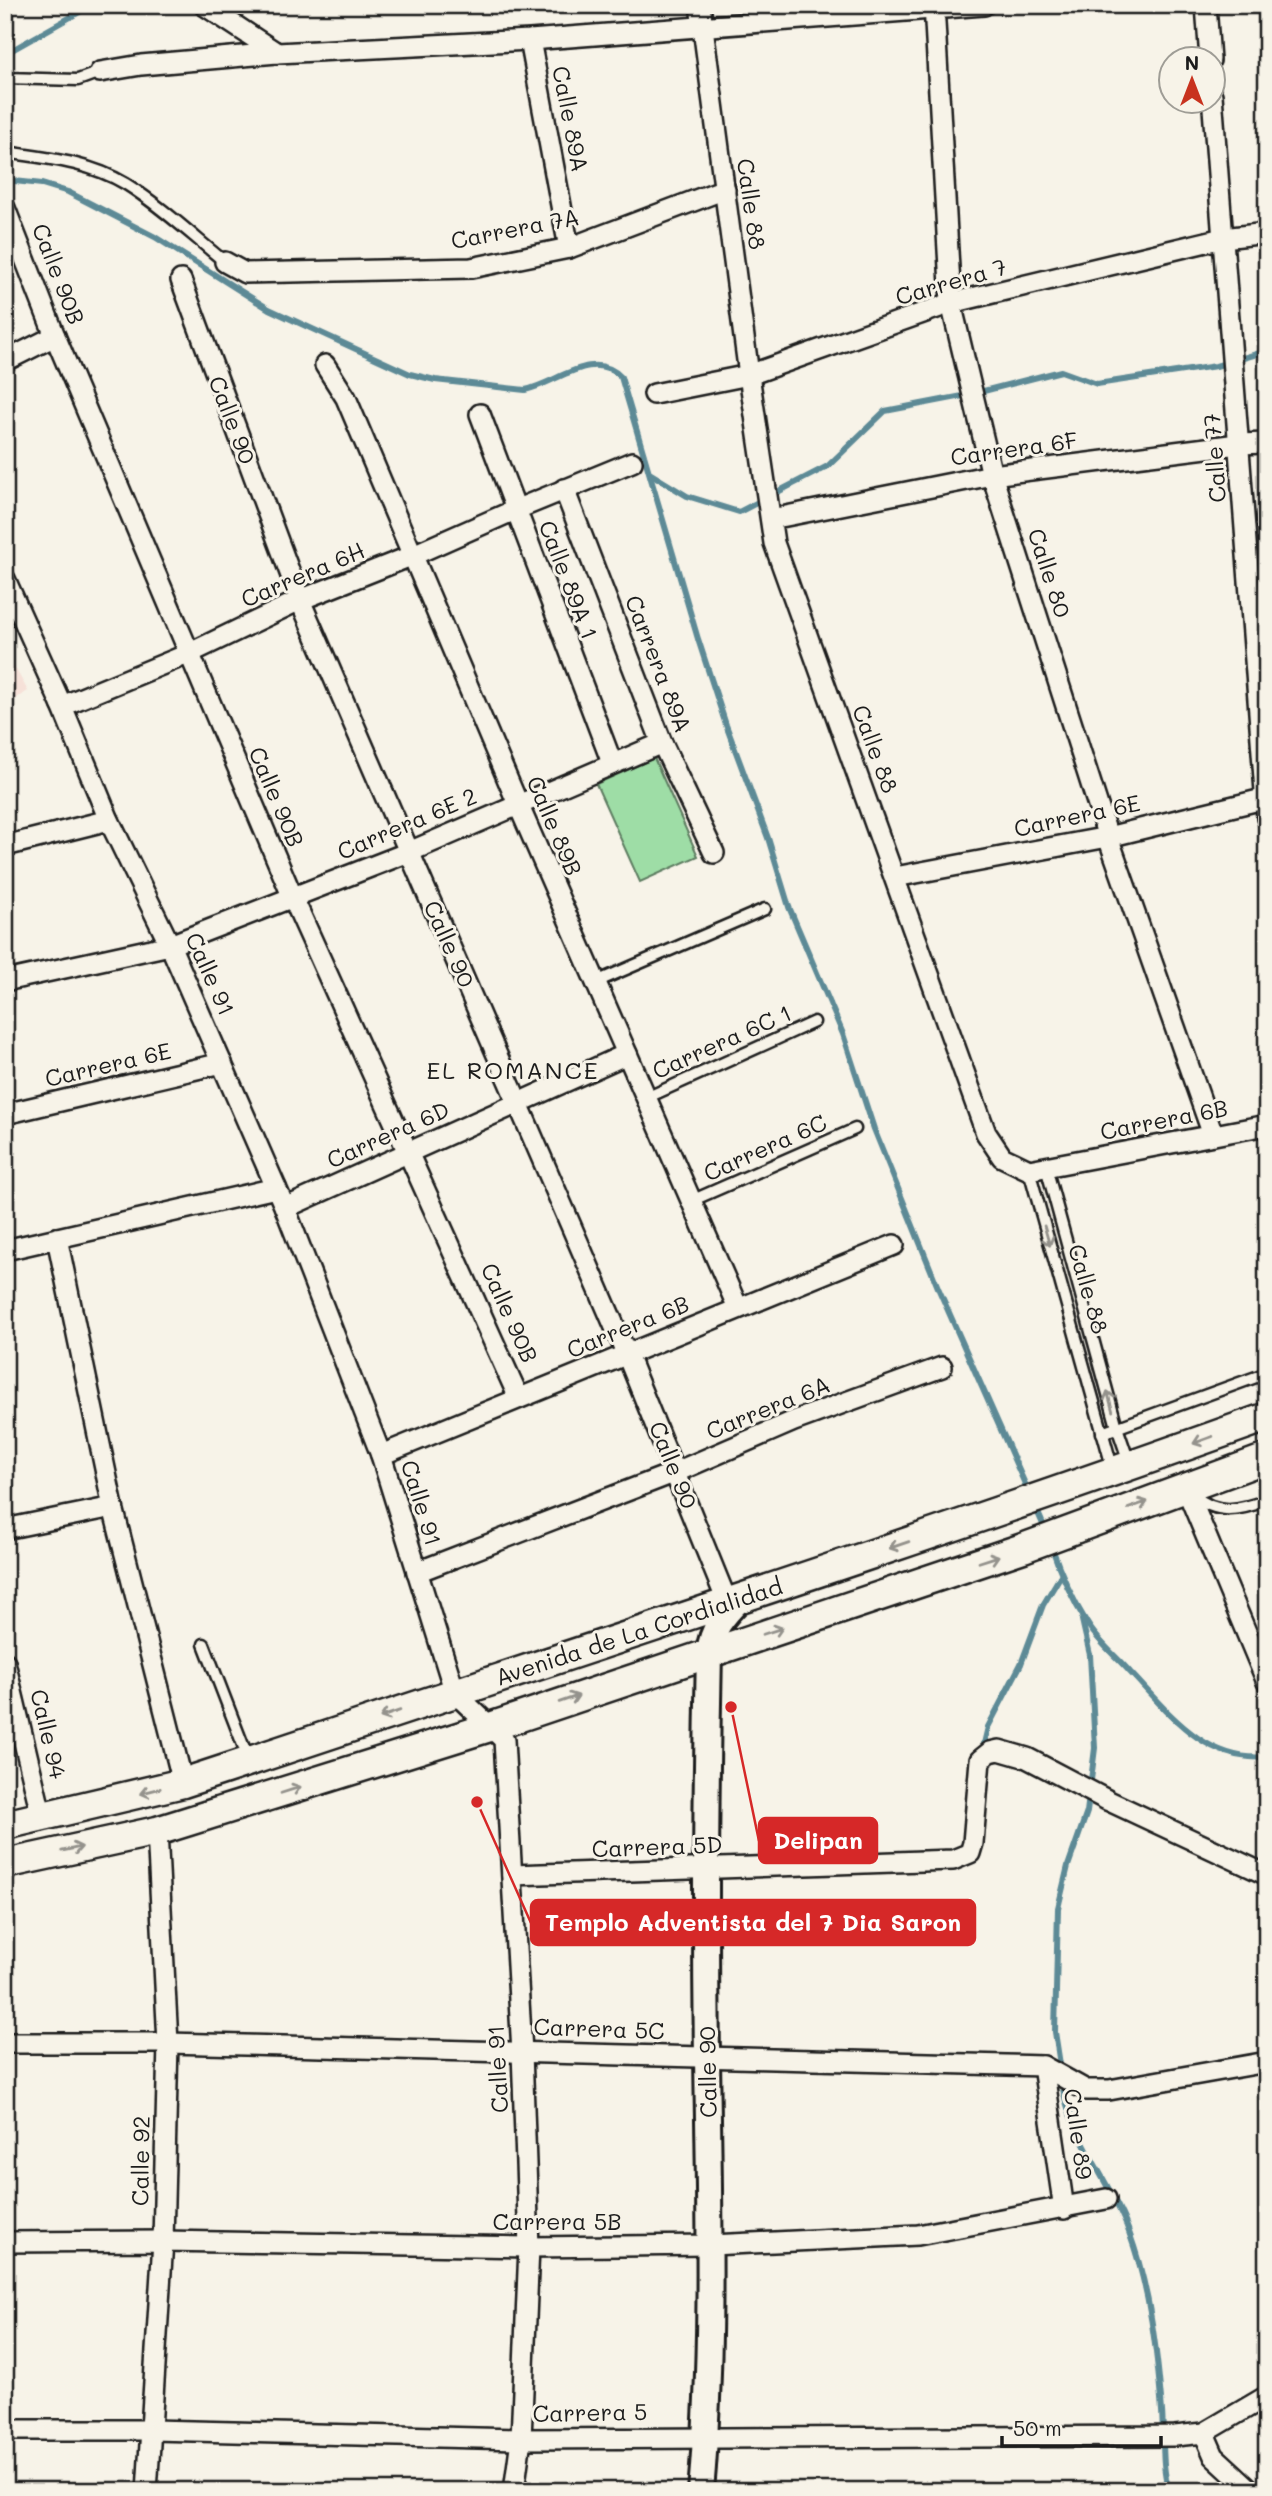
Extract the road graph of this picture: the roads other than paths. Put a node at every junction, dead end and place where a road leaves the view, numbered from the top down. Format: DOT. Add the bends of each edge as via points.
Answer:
graph roads {
  1 [pos="204,5"];
  2 [pos="700,5"];
  3 [pos="984,5"];
  4 [pos="1206,5"];
  5 [pos="934,7"];
  6 [pos="703,26"];
  7 [pos="530,40"];
  8 [pos="1209,46"];
  9 [pos="277,53"];
  10 [pos="100,72"];
  11 [pos="5,78"];
  12 [pos="1214,116"];
  13 [pos="5,152"];
  14 [pos="725,190"];
  15 [pos="5,208"];
  16 [pos="1267,233"];
  17 [pos="1223,238"];
  18 [pos="569,248"];
  19 [pos="225,262"];
  20 [pos="181,280"];
  21 [pos="951,303"];
  22 [pos="55,336"];
  23 [pos="5,361"];
  24 [pos="325,365"];
  25 [pos="749,375"];
  26 [pos="654,394"];
  27 [pos="480,414"];
  28 [pos="1267,443"];
  29 [pos="1238,444"];
  30 [pos="632,462"];
  31 [pos="992,474"];
  32 [pos="564,489"];
  33 [pos="515,510"];
  34 [pos="771,519"];
  35 [pos="411,556"];
  36 [pos="5,579"];
  37 [pos="300,600"];
  38 [pos="188,654"];
  39 [pos="62,706"];
  40 [pos="662,743"];
  41 [pos="612,763"];
  42 [pos="518,804"];
  43 [pos="1266,805"];
  44 [pos="109,820"];
  45 [pos="1108,837"];
  46 [pos="5,846"];
  47 [pos="409,852"];
  48 [pos="714,853"];
  49 [pos="895,877"];
  50 [pos="293,898"];
  51 [pos="765,909"];
  52 [pos="170,945"];
  53 [pos="5,981"];
  54 [pos="596,982"];
  55 [pos="814,1022"];
  56 [pos="627,1054"];
  57 [pos="222,1063"];
  58 [pos="646,1098"];
  59 [pos="518,1103"];
  60 [pos="5,1114"];
  61 [pos="1267,1125"];
  62 [pos="855,1129"];
  63 [pos="1213,1135"];
  64 [pos="410,1153"];
  65 [pos="1038,1169"];
  66 [pos="276,1188"];
  67 [pos="691,1201"];
  68 [pos="285,1208"];
  69 [pos="57,1238"];
  70 [pos="894,1245"];
  71 [pos="5,1250"];
  72 [pos="738,1308"];
  73 [pos="627,1355"];
  74 [pos="942,1367"];
  75 [pos="1267,1373"];
  76 [pos="519,1398"];
  77 [pos="1267,1417"];
  78 [pos="1117,1427"];
  79 [pos="1102,1433"];
  80 [pos="381,1455"];
  81 [pos="1267,1458"];
  82 [pos="1122,1469"];
  83 [pos="676,1472"];
  84 [pos="1186,1488"];
  85 [pos="1267,1500"];
  86 [pos="113,1507"];
  87 [pos="5,1529"];
  88 [pos="417,1572"];
  89 [pos="733,1602"];
  90 [pos="204,1644"];
  91 [pos="709,1652"];
  92 [pos="5,1662"];
  93 [pos="1267,1682"];
  94 [pos="455,1693"];
  95 [pos="490,1727"];
  96 [pos="250,1761"];
  97 [pos="183,1783"];
  98 [pos="42,1818"];
  99 [pos="5,1825"];
  100 [pos="157,1831"];
  101 [pos="5,1864"];
  102 [pos="705,1870"];
  103 [pos="512,1875"];
  104 [pos="1267,1875"];
  105 [pos="5,2043"];
  106 [pos="168,2043"];
  107 [pos="523,2052"];
  108 [pos="707,2057"];
  109 [pos="1267,2063"];
  110 [pos="1043,2066"];
  111 [pos="1106,2199"];
  112 [pos="1064,2209"];
  113 [pos="163,2241"];
  114 [pos="5,2242"];
  115 [pos="711,2245"];
  116 [pos="530,2247"];
  117 [pos="1267,2396"];
  118 [pos="5,2430"];
  119 [pos="152,2430"];
  120 [pos="1204,2433"];
  121 [pos="706,2436"];
  122 [pos="521,2439"];
  123 [pos="147,2491"];
  124 [pos="514,2491"];
  125 [pos="701,2491"];
  126 [pos="1252,2491"];
  1 -- 9 [label="street"];
  2 -- 6 [label="street, Calle 88"];
  3 -- 5 [label="street"];
  4 -- 8 [label="street"];
  5 -- 6 [label="street"];
  5 -- 21 [label="street, Calle 80"];
  6 -- 7 [label="street"];
  6 -- 14 [label="street, Calle 88"];
  7 -- 9 [label="street"];
  7 -- 18 [label="street, Calle 89A"];
  9 -- 10 [label="street"];
  10 -- 11 [label="lane" via="78,80"];
  12 -- 17 [label="street, Calle 77"];
  13 -- 19 [label="lane" via="58,160 125,183"];
  14 -- 18 [label="street, Carrera 7A"];
  14 -- 25 [label="street, Calle 88"];
  15 -- 22 [label="street, Calle 90B"];
  16 -- 17 [label="street, Carrera 7"];
  17 -- 21 [label="street, Carrera 7"];
  17 -- 29 [label="street, Calle 77"];
  18 -- 19 [label="street, Carrera 7A" via="471,268 245,273"];
  20 -- 37 [label="street, Calle 90"];
  21 -- 25 [label="street, Carrera 7"];
  21 -- 31 [label="street, Calle 80"];
  22 -- 23 [label="street"];
  22 -- 38 [label="street, Calle 90B"];
  24 -- 35 [label="street, Calle 89B" via="346,398"];
  25 -- 26 [label="street, Carrera 7"];
  25 -- 34 [label="street, Calle 88"];
  27 -- 33 [label="street, Calle 89A 1"];
  28 -- 29 [label="street, Carrera 6F"];
  29 -- 31 [label="street, Carrera 6F"];
  29 -- 43 [label="street, Calle 77"];
  30 -- 32 [label="street"];
  31 -- 34 [label="street, Carrera 6F"];
  31 -- 45 [label="street, Calle 80"];
  32 -- 33 [label="street, Carrera 6H"];
  32 -- 40 [label="street, Carrera 89A"];
  33 -- 35 [label="street, Carrera 6H"];
  33 -- 41 [label="street, Calle 89A 1"];
  34 -- 49 [label="street, Calle 88" via="774,543"];
  35 -- 37 [label="street, Carrera 6H"];
  35 -- 42 [label="street, Calle 89B"];
  36 -- 39 [label="street, Calle 91"];
  37 -- 38 [label="street, Carrera 6H"];
  37 -- 47 [label="street, Calle 90"];
  38 -- 39 [label="street, Carrera 6H"];
  38 -- 50 [label="street, Calle 90B"];
  39 -- 44 [label="street, Calle 91"];
  40 -- 41 [label="street, Carrera 6E 2"];
  40 -- 48 [label="street, Carrera 89A"];
  41 -- 42 [label="street, Carrera 6E 2"];
  42 -- 47 [label="street, Carrera 6E 2"];
  42 -- 54 [label="street, Calle 89B"];
  43 -- 45 [label="street, Carrera 6E"];
  44 -- 46 [label="street"];
  44 -- 52 [label="street, Calle 91"];
  45 -- 49 [label="street, Carrera 6E"];
  45 -- 63 [label="street, Calle 80"];
  47 -- 50 [label="street, Carrera 6E 2"];
  47 -- 59 [label="street, Calle 90"];
  49 -- 65 [label="street, Calle 88" via="986,1133 1002,1157"];
  50 -- 52 [label="street, Carrera 6E 2"];
  50 -- 64 [label="street, Calle 90B"];
  51 -- 54 [label="lane"];
  52 -- 53 [label="street, Carrera 6E 2"];
  52 -- 57 [label="street, Calle 91"];
  54 -- 56 [label="street, Calle 89B"];
  55 -- 58 [label="lane, Carrera 6C 1"];
  56 -- 58 [label="street, Calle 89B"];
  56 -- 59 [label="street, Carrera 6D"];
  57 -- 60 [label="street, Carrera 6E"];
  57 -- 66 [label="street, Calle 91"];
  58 -- 67 [label="street, Calle 89B"];
  59 -- 64 [label="street, Carrera 6D"];
  59 -- 73 [label="street, Calle 90"];
  61 -- 63 [label="street, Carrera 6B"];
  62 -- 67 [label="lane, Carrera 6C"];
  63 -- 65 [label="street, Carrera 6B"];
  64 -- 68 [label="street, Carrera 6D"];
  64 -- 76 [label="street, Calle 90B"];
  78 -- 65 [label="lane, Calle 88, one-way"];
  65 -- 79 [label="lane, Calle 88, one-way"];
  66 -- 68 [label="street, Calle 91"];
  66 -- 69 [label="street"];
  67 -- 72 [label="street, Calle 89B"];
  68 -- 80 [label="street, Calle 91"];
  69 -- 71 [label="street"];
  69 -- 86 [label="street"];
  70 -- 72 [label="street, Carrera 6B"];
  72 -- 73 [label="street, Carrera 6B"];
  73 -- 76 [label="street, Carrera 6B"];
  73 -- 83 [label="street, Calle 90"];
  74 -- 83 [label="street, Carrera 6A" via="794,1421"];
  75 -- 78 [label="lane"];
  76 -- 80 [label="street, Carrera 6B"];
  77 -- 82 [label="main road, Avenida de La Cordialidad, one-way"];
  78 -- 79 [label="lane"];
  78 -- 82 [label="lane, Calle 88"];
  79 -- 82 [label="lane, Calle 88"];
  80 -- 88 [label="street, Calle 91"];
  81 -- 84 [label="main road, Avenida de La Cordialidad"];
  82 -- 89 [label="main road, Avenida de La Cordialidad, one-way"];
  83 -- 88 [label="street, Carrera 6A"];
  83 -- 89 [label="street, Calle 90"];
  84 -- 85 [label="lane" via="1201,1503 1231,1511"];
  91 -- 84 [label="main road, Avenida de La Cordialidad, one-way" via="1023,1548"];
  84 -- 93 [label="street"];
  86 -- 87 [label="street"];
  86 -- 97 [label="street"];
  88 -- 94 [label="street, Calle 91"];
  89 -- 91 [label="street" via="717,1625"];
  89 -- 94 [label="main road, Avenida de La Cordialidad"];
  90 -- 96 [label="lane"];
  95 -- 91 [label="main road, Avenida de La Cordialidad, one-way"];
  91 -- 102 [label="street, Calle 90"];
  92 -- 98 [label="street, Calle 94"];
  94 -- 95 [label="street, Calle 91"];
  94 -- 96 [label="main road, Avenida de La Cordialidad, one-way"];
  100 -- 95 [label="main road, Avenida de La Cordialidad, one-way"];
  95 -- 103 [label="street, Calle 91" via="504,1740"];
  96 -- 97 [label="main road, Avenida de La Cordialidad"];
  97 -- 98 [label="main road, Avenida de La Cordialidad, one-way"];
  98 -- 99 [label="main road, Avenida de La Cordialidad"];
  101 -- 100 [label="main road, Avenida de La Cordialidad, one-way"];
  100 -- 106 [label="street, Calle 92"];
  102 -- 103 [label="street, Carrera 5D"];
  102 -- 104 [label="street, Carrera 5D" via="963,1857 970,1853 975,1833 980,1760 990,1752 1011,1752"];
  102 -- 108 [label="street, Calle 90"];
  103 -- 107 [label="street, Calle 91"];
  105 -- 106 [label="street, Carrera 5C"];
  106 -- 107 [label="street, Carrera 5C"];
  106 -- 113 [label="street, Calle 92"];
  107 -- 108 [label="street, Carrera 5C"];
  107 -- 116 [label="street, Calle 91"];
  108 -- 110 [label="street, Carrera 5C"];
  108 -- 115 [label="street, Calle 90"];
  109 -- 110 [label="street, Carrera 5C" via="1109,2090 1086,2090"];
  110 -- 112 [label="street, Calle 89"];
  111 -- 112 [label="street, Carrera 5B"];
  112 -- 115 [label="street, Carrera 5B" via="918,2235"];
  113 -- 114 [label="street, Carrera 5B"];
  113 -- 116 [label="street, Carrera 5B"];
  113 -- 119 [label="street, Calle 92"];
  115 -- 116 [label="street, Carrera 5B"];
  115 -- 121 [label="street, Calle 90"];
  116 -- 122 [label="street, Calle 91"];
  117 -- 120 [label="street"];
  118 -- 119 [label="street, Carrera 5"];
  119 -- 122 [label="street, Carrera 5"];
  119 -- 123 [label="street, Calle 92"];
  120 -- 121 [label="street, Carrera 5"];
  120 -- 126 [label="street" via="1214,2456"];
  121 -- 122 [label="street, Carrera 5"];
  121 -- 125 [label="street, Calle 90"];
  122 -- 124 [label="street, Calle 91"];
}
